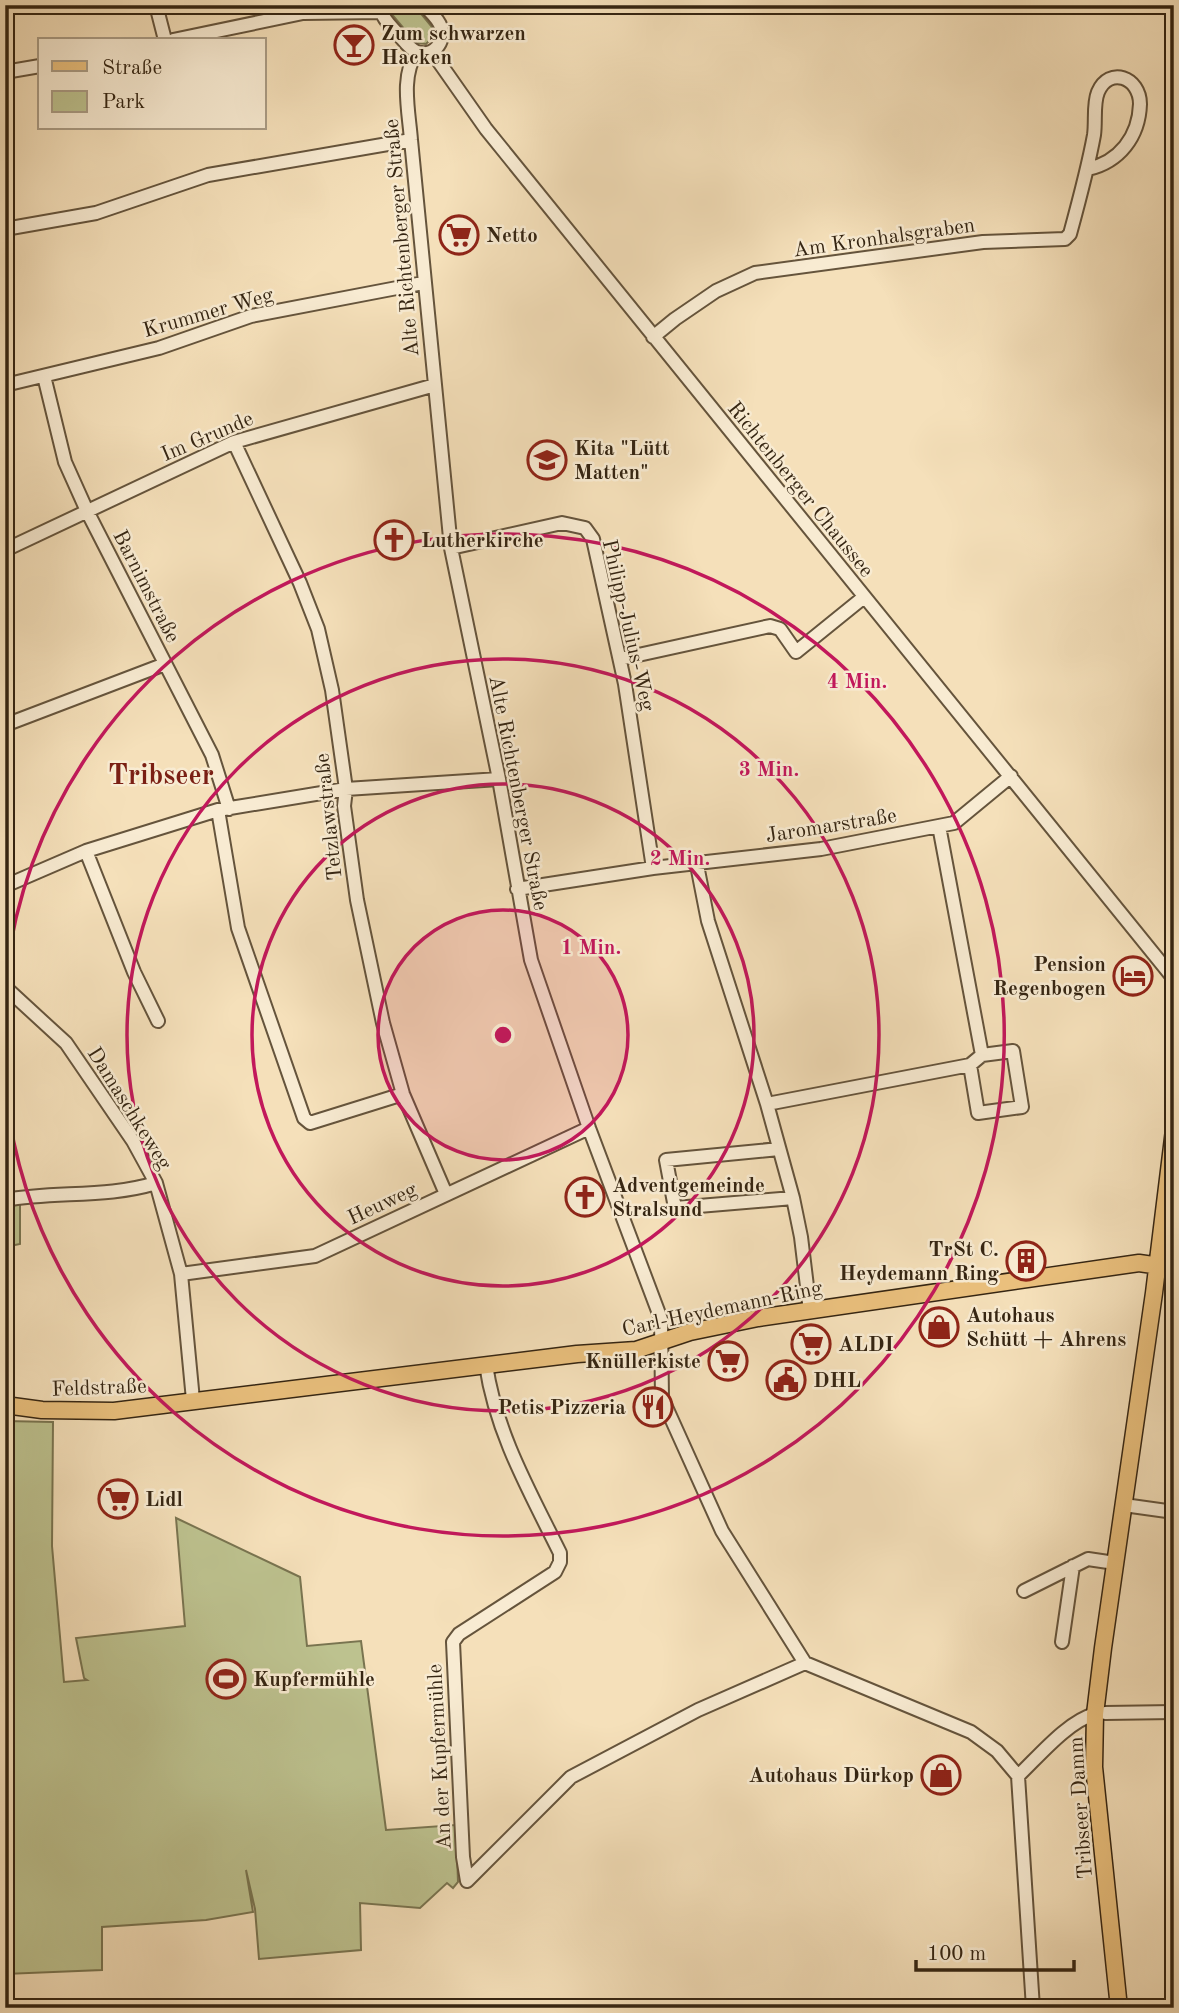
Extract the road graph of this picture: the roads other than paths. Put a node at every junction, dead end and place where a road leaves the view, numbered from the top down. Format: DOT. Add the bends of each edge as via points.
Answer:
graph roads {
  1 [pos="156,5"];
  2 [pos="424,5"];
  3 [pos="381,9"];
  4 [pos="164,38"];
  5 [pos="183,38"];
  6 [pos="417,52"];
  7 [pos="432,52"];
  8 [pos="38,66"];
  9 [pos="5,72"];
  10 [pos="411,141"];
  11 [pos="1087,169"];
  12 [pos="5,229"];
  13 [pos="423,283"];
  14 [pos="653,337"];
  15 [pos="44,376"];
  16 [pos="5,385"];
  17 [pos="435,385"];
  18 [pos="234,442"];
  19 [pos="87,511"];
  20 [pos="451,548"];
  21 [pos="5,550"];
  22 [pos="864,597"];
  23 [pos="620,659"];
  24 [pos="165,664"];
  25 [pos="5,725"];
  26 [pos="1011,776"];
  27 [pos="499,779"];
  28 [pos="346,789"];
  29 [pos="223,809"];
  30 [pos="939,826"];
  31 [pos="86,850"];
  32 [pos="697,865"];
  33 [pos="653,868"];
  34 [pos="5,886"];
  35 [pos="517,889"];
  36 [pos="1148,946"];
  37 [pos="1174,959"];
  38 [pos="1174,979"];
  39 [pos="5,987"];
  40 [pos="158,1021"];
  41 [pos="982,1055"];
  42 [pos="970,1065"];
  43 [pos="403,1094"];
  44 [pos="767,1104"];
  45 [pos="589,1128"];
  46 [pos="1174,1130"];
  47 [pos="779,1149"];
  48 [pos="156,1183"];
  49 [pos="446,1194"];
  50 [pos="793,1198"];
  51 [pos="5,1200"];
  52 [pos="1163,1206"];
  53 [pos="1174,1234"];
  54 [pos="1166,1267"];
  55 [pos="181,1274"];
  56 [pos="810,1311"];
  57 [pos="663,1341"];
  58 [pos="486,1365"];
  59 [pos="193,1400"];
  60 [pos="5,1405"];
  61 [pos="1124,1505"];
  62 [pos="1174,1512"];
  63 [pos="1115,1563"];
  64 [pos="1073,1566"];
  65 [pos="1024,1591"];
  66 [pos="1062,1642"];
  67 [pos="805,1663"];
  68 [pos="1174,1712"];
  69 [pos="1094,1715"];
  70 [pos="1018,1776"];
  71 [pos="1033,2008"];
  72 [pos="1119,2008"];
  1 -- 4 [label="street"];
  2 -- 7 [label="street" via="442,30"];
  3 -- 5 [label="street" via="303,13"];
  3 -- 6 [label="street"];
  6 -- 7 [label="street"];
  6 -- 10 [label="street, Alte Richtenberger Straße" via="407,74"];
  7 -- 14 [label="street, Richtenberger Chaussee" via="486,129"];
  8 -- 9 [label="street"];
  10 -- 12 [label="street" via="208,175 96,213"];
  10 -- 13 [label="street, Alte Richtenberger Straße"];
  11 -- 11 [label="street, Am Kronhalsgraben" via="1097,94 1112,79 1129,79 1140,96 1140,108 1126,149 1113,160"];
  11 -- 14 [label="street, Am Kronhalsgraben" via="1065,239 983,242 755,273 716,291"];
  13 -- 15 [label="street, Krummer Weg" via="251,316 159,348"];
  13 -- 17 [label="street, Alte Richtenberger Straße"];
  14 -- 22 [label="street, Richtenberger Chaussee"];
  15 -- 16 [label="street, Krummer Weg"];
  15 -- 19 [label="street, Barnimstraße" via="65,462"];
  17 -- 18 [label="street, Im Grunde"];
  17 -- 20 [label="street, Alte Richtenberger Straße"];
  18 -- 19 [label="street, Im Grunde"];
  18 -- 28 [label="street, Tetzlawstraße" via="318,629"];
  19 -- 21 [label="street, Im Grunde"];
  19 -- 24 [label="street, Barnimstraße"];
  20 -- 23 [label="street, Philipp-Julius-Weg" via="562,523 585,528 593,539"];
  20 -- 27 [label="street, Alte Richtenberger Straße"];
  22 -- 23 [label="street" via="796,652 780,629 770,626"];
  22 -- 26 [label="street, Richtenberger Chaussee"];
  23 -- 33 [label="street, Philipp-Julius-Weg"];
  24 -- 25 [label="street"];
  24 -- 29 [label="street, Barnimstraße" via="212,755"];
  26 -- 30 [label="street, Jaromarstraße" via="954,823"];
  26 -- 36 [label="street, Richtenberger Chaussee"];
  27 -- 28 [label="street"];
  27 -- 35 [label="street, Alte Richtenberger Straße"];
  28 -- 29 [label="street"];
  28 -- 43 [label="street, Tetzlawstraße" via="344,806 357,900"];
  29 -- 31 [label="street"];
  29 -- 43 [label="street, Barnimstraße" via="238,928 304,1118 310,1124"];
  30 -- 32 [label="street, Jaromarstraße" via="821,849"];
  30 -- 41 [label="street"];
  31 -- 34 [label="street"];
  31 -- 40 [label="street"];
  32 -- 33 [label="street, Jaromarstraße"];
  32 -- 44 [label="street" via="708,921"];
  33 -- 35 [label="street, Jaromarstraße"];
  35 -- 45 [label="street, Alte Richtenberger Straße" via="531,960"];
  36 -- 37 [label="street, Richtenberger Chaussee"];
  36 -- 38 [label="street, Richtenberger Chaussee"];
  39 -- 48 [label="street, Damaschkeweg" via="66,1043"];
  41 -- 42 [label="street"];
  41 -- 42 [label="street" via="1013,1051 1022,1107 978,1113"];
  42 -- 44 [label="street"];
  43 -- 49 [label="street, Tetzlawstraße"];
  44 -- 47 [label="street"];
  45 -- 49 [label="street, Heuweg"];
  45 -- 57 [label="street, Alte Richtenberger Straße" via="661,1319"];
  46 -- 52 [label="main road, Tribseer Damm"];
  47 -- 50 [label="street"];
  47 -- 50 [label="street" via="666,1160 675,1208"];
  48 -- 51 [label="street" via="122,1191"];
  48 -- 55 [label="street, Damaschkeweg"];
  49 -- 55 [label="street, Heuweg" via="315,1256"];
  50 -- 56 [label="street"];
  52 -- 53 [label="main road"];
  52 -- 54 [label="main road, Tribseer Damm"];
  54 -- 56 [label="main road, Carl-Heydemann-Ring" via="1139,1263"];
  54 -- 61 [label="main road, Tribseer Damm"];
  55 -- 59 [label="street, Damaschkeweg"];
  56 -- 57 [label="main road, Carl-Heydemann-Ring"];
  57 -- 58 [label="main road, Carl-Heydemann-Ring" via="636,1350"];
  57 -- 67 [label="street, Alte Richtenberger Straße" via="662,1398 722,1531"];
  58 -- 59 [label="main road, Carl-Heydemann-Ring"];
  58 -- 67 [label="street, An der Kupfermühle" via="506,1441 560,1552 560,1562 555,1572 459,1634 453,1643 467,1881 571,1777 698,1710"];
  59 -- 60 [label="main road, Feldstraße" via="101,1411"];
  61 -- 62 [label="street"];
  61 -- 63 [label="main road, Tribseer Damm"];
  63 -- 64 [label="street" via="1088,1559"];
  63 -- 69 [label="main road, Tribseer Damm"];
  64 -- 65 [label="street"];
  64 -- 66 [label="street"];
  67 -- 70 [label="street" via="971,1732 997,1751"];
  68 -- 69 [label="street, Tribseer Damm"];
  69 -- 70 [label="street"];
  69 -- 72 [label="main road, Tribseer Damm" via="1094,1767"];
  70 -- 71 [label="street"];
}
